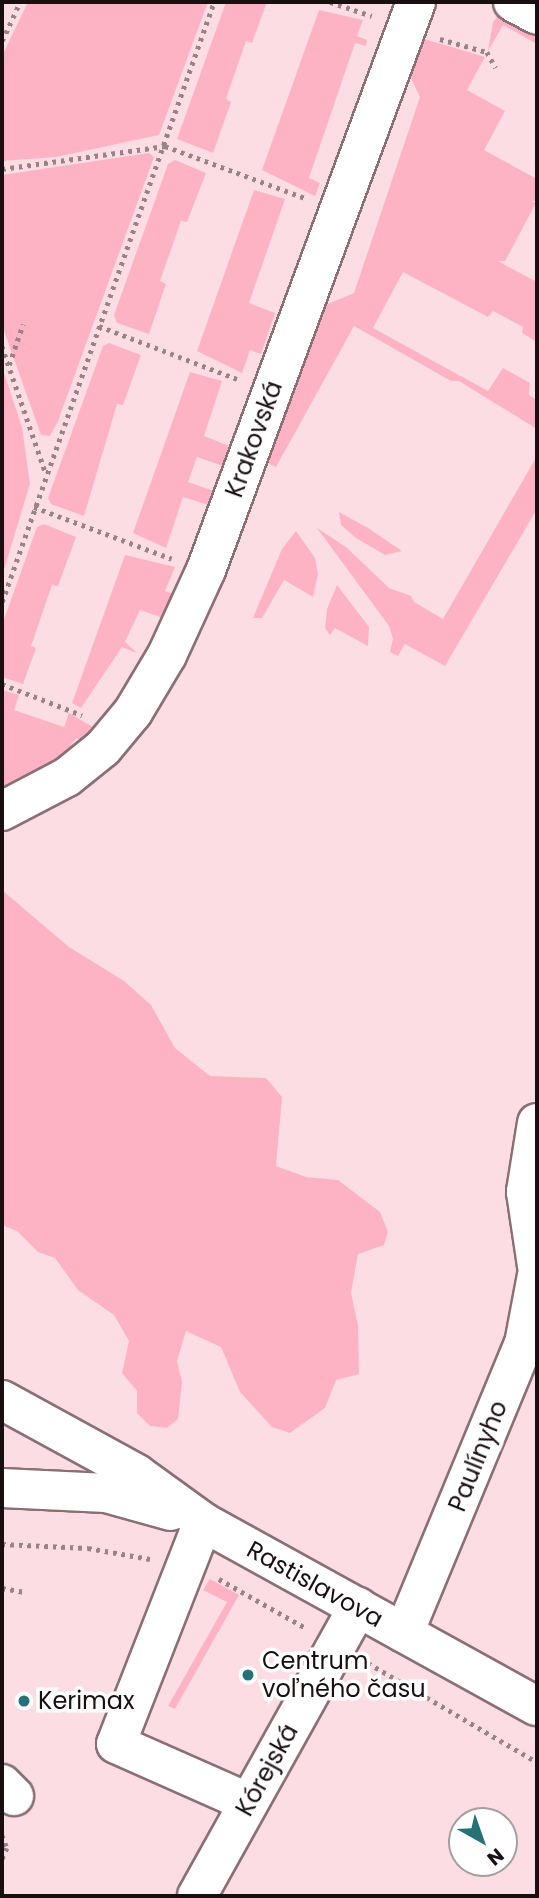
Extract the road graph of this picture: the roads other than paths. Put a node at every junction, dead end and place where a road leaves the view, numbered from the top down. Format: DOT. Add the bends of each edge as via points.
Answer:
graph roads {
  1 [pos="513,2"];
  2 [pos="411,15"];
  3 [pos="537,15"];
  4 [pos="2,811"];
  5 [pos="537,1123"];
  6 [pos="537,1266"];
  7 [pos="537,1275"];
  8 [pos="2,1400"];
  9 [pos="2,1488"];
  10 [pos="203,1522"];
  11 [pos="358,1607"];
  12 [pos="404,1633"];
  13 [pos="537,1706"];
  14 [pos="248,1803"];
  15 [pos="197,1896"];
  1 -- 3 [label="street"];
  2 -- 4 [label="street, Krakovská" via="206,570 167,655 116,734 67,777"];
  5 -- 6 [label="street" via="526,1192"];
  7 -- 12 [label="street, Paulínyho" via="524,1344"];
  8 -- 10 [label="street, Rastislavova" via="137,1474"];
  9 -- 10 [label="street, Rastislavova" via="106,1493"];
  10 -- 11 [label="street, Rastislavova"];
  10 -- 14 [label="street" via="116,1744"];
  11 -- 12 [label="street, Rastislavova"];
  11 -- 14 [label="street, Kórejská"];
  12 -- 13 [label="street, Rastislavova"];
  14 -- 15 [label="street, Kórejská"];
}
